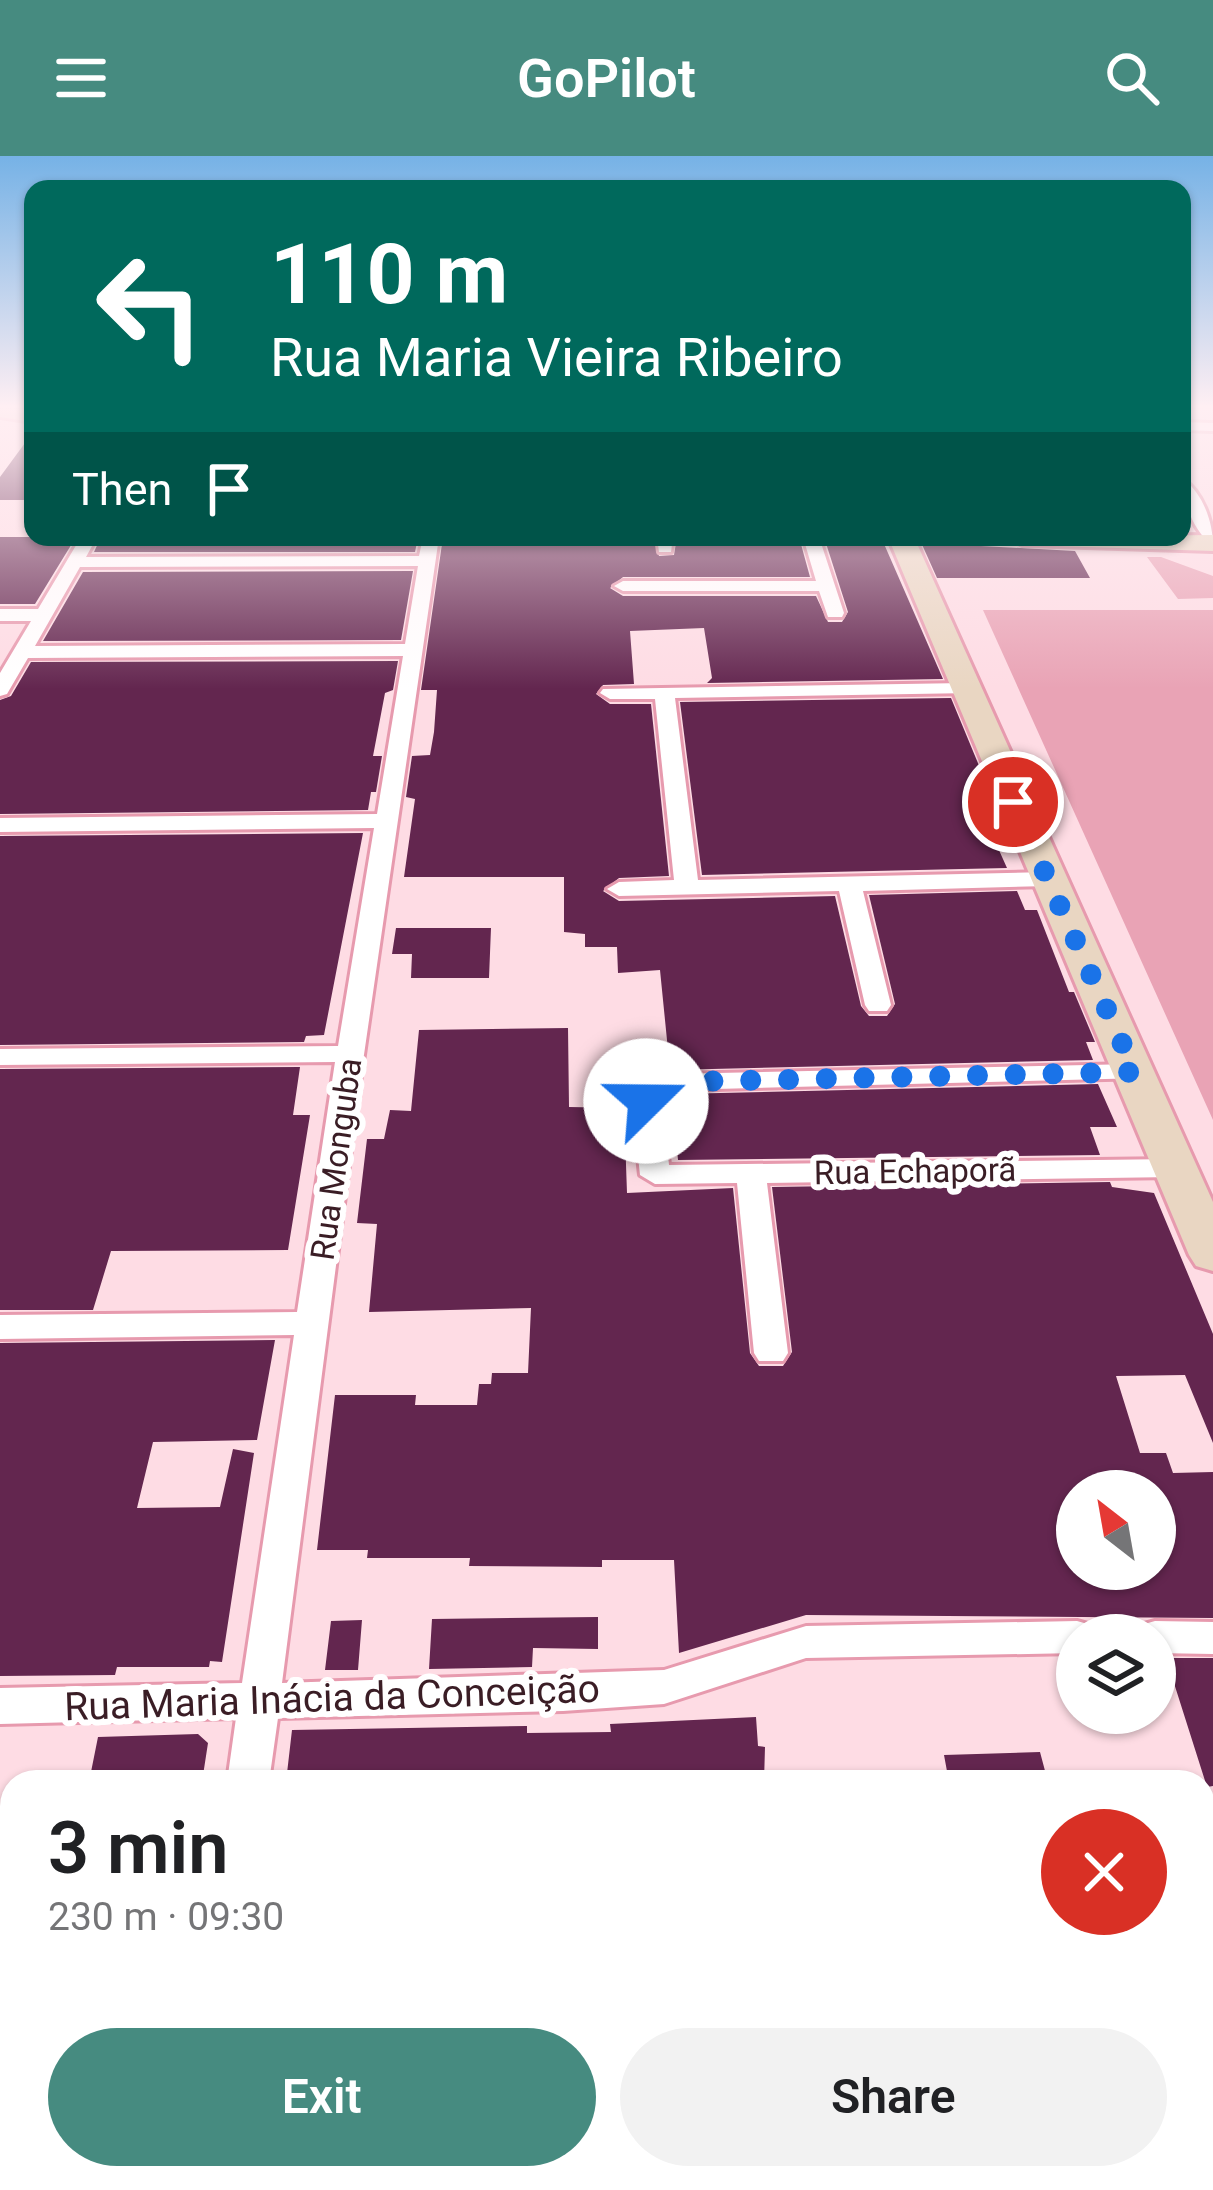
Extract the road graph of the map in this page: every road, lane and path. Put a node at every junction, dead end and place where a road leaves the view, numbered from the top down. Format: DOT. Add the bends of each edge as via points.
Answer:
graph roads {
  1 [pos="1191,501"];
  2 [pos="1213,542"];
  3 [pos="84,546"];
  4 [pos="430,546"];
  5 [pos="814,546"];
  6 [pos="905,546"];
  7 [pos="427,561"];
  8 [pos="74,562"];
  9 [pos="623,586"];
  10 [pos="826,586"];
  11 [pos="835,614"];
  12 [pos="0,615"];
  13 [pos="44,615"];
  14 [pos="413,650"];
  15 [pos="22,652"];
  16 [pos="965,689"];
  17 [pos="0,690"];
  18 [pos="610,693"];
  19 [pos="664,693"];
  20 [pos="385,821"];
  21 [pos="0,825"];
  22 [pos="1048,879"];
  23 [pos="849,884"];
  24 [pos="687,887"];
  25 [pos="620,889"];
  26 [pos="878,1005"];
  27 [pos="351,1054"];
  28 [pos="0,1057"];
  29 [pos="1135,1072"];
  30 [pos="1175,1168"];
  31 [pos="751,1174"];
  32 [pos="1213,1255"];
  33 [pos="311,1324"];
  34 [pos="0,1327"];
  35 [pos="771,1353"];
  36 [pos="1056,1637"];
  37 [pos="1176,1637"];
  38 [pos="1213,1638"];
  39 [pos="258,1702"];
  40 [pos="0,1706"];
  41 [pos="250,1770"];
  1 -- 2 [label="street"];
  3 -- 8 [label="street"];
  4 -- 7 [label="street, Rua Monguba"];
  5 -- 10 [label="street"];
  6 -- 16 [label="street"];
  7 -- 8 [label="street"];
  7 -- 14 [label="street, Rua Monguba"];
  8 -- 13 [label="street"];
  9 -- 10 [label="street"];
  10 -- 11 [label="street"];
  12 -- 13 [label="street"];
  13 -- 15 [label="street"];
  14 -- 15 [label="street"];
  14 -- 20 [label="street, Rua Monguba"];
  15 -- 17 [label="street"];
  16 -- 19 [label="street"];
  16 -- 22 [label="street"];
  18 -- 19 [label="street"];
  19 -- 24 [label="street"];
  20 -- 21 [label="street"];
  20 -- 27 [label="street, Rua Monguba"];
  22 -- 23 [label="street"];
  22 -- 29 [label="street"];
  23 -- 24 [label="street"];
  23 -- 26 [label="street"];
  24 -- 25 [label="street"];
  27 -- 28 [label="street"];
  27 -- 33 [label="street, Rua Monguba"];
  29 -- 30 [label="street"];
  29 -- 31 [label="street, Rua Echaporã" via="671,1082 649,1092 655,1175"];
  30 -- 31 [label="street, Rua Echaporã"];
  30 -- 32 [label="street"];
  31 -- 35 [label="street"];
  33 -- 34 [label="street"];
  33 -- 39 [label="street, Rua Monguba"];
  36 -- 39 [label="street, Rua Maria Inácia da Conceição" via="806,1642 664,1687"];
  37 -- 38 [label="street"];
  39 -- 40 [label="street, Rua Maria Inácia da Conceição"];
  39 -- 41 [label="street, Rua Monguba"];
}
